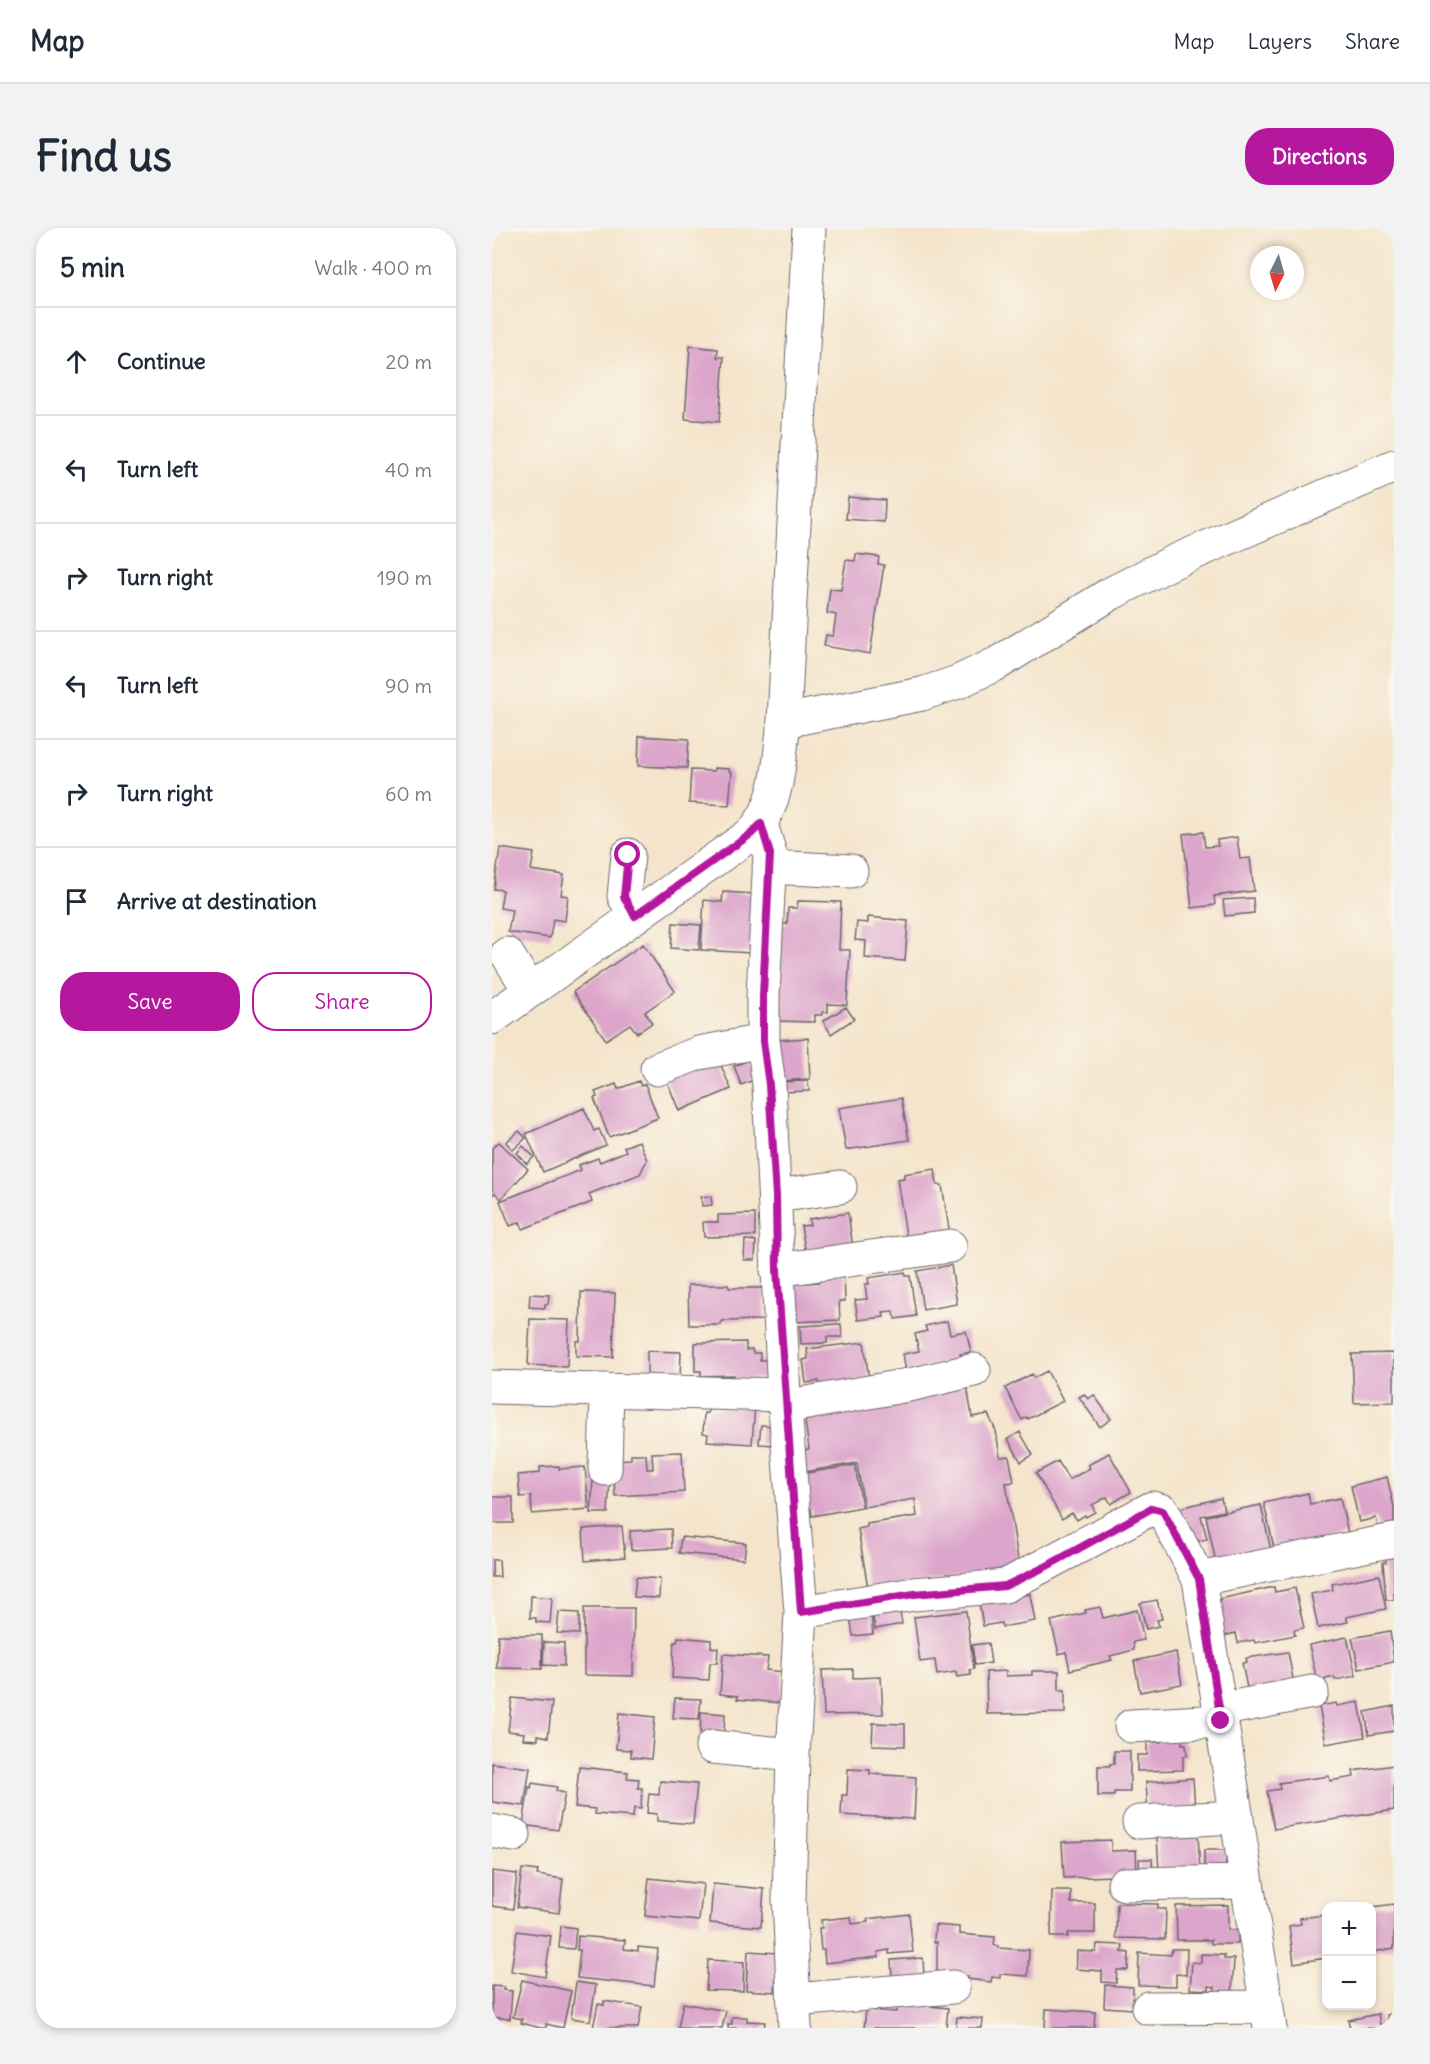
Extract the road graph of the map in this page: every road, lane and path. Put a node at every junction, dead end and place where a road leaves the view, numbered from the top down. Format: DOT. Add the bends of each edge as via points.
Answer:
graph roads {
  1 [pos="809,228"];
  2 [pos="1394,466"];
  3 [pos="784,721"];
  4 [pos="761,824"];
  5 [pos="628,855"];
  6 [pos="769,867"];
  7 [pos="851,871"];
  8 [pos="635,916"];
  9 [pos="507,954"];
  10 [pos="530,991"];
  11 [pos="492,1018"];
  12 [pos="763,1041"];
  13 [pos="657,1069"];
  14 [pos="840,1187"];
  15 [pos="776,1196"];
  16 [pos="950,1246"];
  17 [pos="777,1270"];
  18 [pos="974,1370"];
  19 [pos="492,1387"];
  20 [pos="607,1390"];
  21 [pos="785,1401"];
  22 [pos="605,1469"];
  23 [pos="1394,1540"];
  24 [pos="1199,1579"];
  25 [pos="801,1612"];
  26 [pos="1312,1692"];
  27 [pos="1220,1715"];
  28 [pos="1131,1726"];
  29 [pos="712,1747"];
  30 [pos="793,1755"];
  31 [pos="1236,1817"];
  32 [pos="1139,1822"];
  33 [pos="1246,1882"];
  34 [pos="1124,1884"];
  35 [pos="953,1987"];
  36 [pos="1148,2008"];
  37 [pos="794,2014"];
  38 [pos="1269,2018"];
  1 -- 3 [label="street"];
  2 -- 3 [label="street" via="1171,563 958,682 922,694"];
  3 -- 4 [label="street" via="772,800"];
  4 -- 6 [label="street" via="770,854"];
  4 -- 8 [label="street"];
  5 -- 8 [label="street" via="624,897"];
  6 -- 7 [label="street"];
  6 -- 12 [label="street"];
  8 -- 10 [label="street"];
  9 -- 10 [label="street"];
  10 -- 11 [label="street"];
  12 -- 13 [label="street" via="699,1053"];
  12 -- 15 [label="street"];
  14 -- 15 [label="street"];
  15 -- 17 [label="street"];
  16 -- 17 [label="street"];
  17 -- 21 [label="street"];
  18 -- 21 [label="street" via="914,1384"];
  19 -- 20 [label="street"];
  20 -- 21 [label="street"];
  20 -- 22 [label="street"];
  21 -- 25 [label="street"];
  23 -- 24 [label="street"];
  24 -- 25 [label="street" via="1163,1511 1152,1508 1005,1586 914,1594"];
  24 -- 27 [label="street"];
  25 -- 30 [label="street"];
  26 -- 27 [label="street"];
  27 -- 28 [label="street"];
  27 -- 31 [label="street"];
  29 -- 30 [label="street"];
  30 -- 37 [label="street" via="789,1899"];
  31 -- 32 [label="street"];
  31 -- 33 [label="street"];
  33 -- 34 [label="street"];
  33 -- 38 [label="street"];
  35 -- 37 [label="street"];
  36 -- 38 [label="street"];
}
